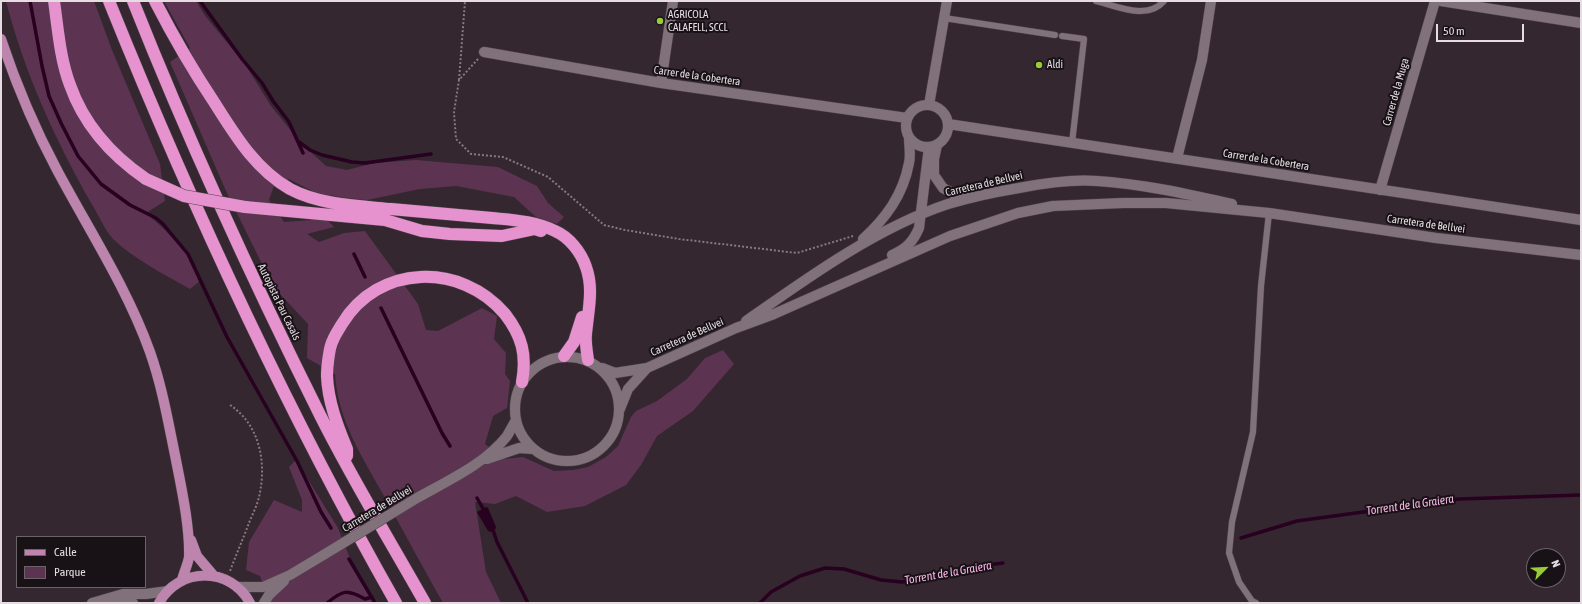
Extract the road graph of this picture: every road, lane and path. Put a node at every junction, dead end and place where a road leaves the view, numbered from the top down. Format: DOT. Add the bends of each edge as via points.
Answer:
graph roads {
  1 [pos="54,1"];
  2 [pos="109,1"];
  3 [pos="133,1"];
  4 [pos="155,1"];
  5 [pos="465,1"];
  6 [pos="673,1"];
  7 [pos="946,1"];
  8 [pos="1096,1"];
  9 [pos="1164,1"];
  10 [pos="1211,1"];
  11 [pos="1435,1"];
  12 [pos="1441,1"];
  13 [pos="944,18"];
  14 [pos="1581,24"];
  15 [pos="1055,35"];
  16 [pos="1062,36"];
  17 [pos="1,39"];
  18 [pos="484,52"];
  19 [pos="459,80"];
  20 [pos="661,83"];
  21 [pos="929,105"];
  22 [pos="907,118"];
  23 [pos="948,124"];
  24 [pos="909,138"];
  25 [pos="1072,143"];
  26 [pos="933,146"];
  27 [pos="1177,158"];
  28 [pos="1380,190"];
  29 [pos="997,192"];
  30 [pos="1269,213"];
  31 [pos="920,216"];
  32 [pos="1581,220"];
  33 [pos="859,234"];
  34 [pos="853,249"];
  35 [pos="1581,255"];
  36 [pos="838,285"];
  37 [pos="736,328"];
  38 [pos="564,356"];
  39 [pos="588,360"];
  40 [pos="602,368"];
  41 [pos="647,368"];
  42 [pos="522,382"];
  43 [pos="230,405"];
  44 [pos="620,409"];
  45 [pos="516,420"];
  46 [pos="533,449"];
  47 [pos="476,464"];
  48 [pos="349,469"];
  49 [pos="188,529"];
  50 [pos="290,575"];
  51 [pos="214,576"];
  52 [pos="182,580"];
  53 [pos="226,580"];
  54 [pos="237,587"];
  55 [pos="168,591"];
  56 [pos="97,601"];
  57 [pos="1254,602"];
  58 [pos="133,603"];
  59 [pos="159,603"];
  60 [pos="250,603"];
  61 [pos="264,603"];
  62 [pos="396,603"];
  63 [pos="425,603"];
  1 -- 38 [label="highway, bridge" via="63,60 69,85 80,110 111,152 146,179 184,196 245,206 385,220 422,231 502,236 535,229 554,236 573,254 585,286 579,331"];
  2 -- 62 [label="highway" via="176,162 234,289 304,431"];
  3 -- 48 [label="highway, Autopista Pau Casals" via="225,218 317,409"];
  4 -- 39 [label="highway" via="174,38 240,143 272,176 291,189 312,198 357,206 540,225 557,231 571,242 586,266 591,284 586,336"];
  5 -- 19 [label="path"];
  6 -- 20 [label="main road"];
  7 -- 13 [label="main road"];
  8 -- 9 [label="lane" via="1139,12 1160,6"];
  10 -- 27 [label="main road" via="1202,60"];
  11 -- 28 [label="main road, Carrer de la Muga"];
  12 -- 14 [label="main road"];
  13 -- 15 [label="lane"];
  13 -- 21 [label="main road"];
  16 -- 25 [label="lane" via="1084,39"];
  17 -- 49 [label="main road" via="24,103 40,138 105,255 150,352 166,407"];
  18 -- 19 [label="path"];
  18 -- 20 [label="main road, Carrer de la Cobertera"];
  19 -- 33 [label="path" via="454,112 456,138 471,154 503,157 548,177 604,225 679,239 797,253"];
  20 -- 22 [label="main road, Carrer de la Cobertera"];
  21 -- 22 [label="main road" via="918,108"];
  21 -- 23 [label="main road" via="941,111"];
  22 -- 24 [label="main road"];
  23 -- 25 [label="main road, Carrer de la Cobertera"];
  23 -- 26 [label="main road" via="946,134"];
  24 -- 26 [label="main road" via="921,147"];
  24 -- 34 [label="main road" via="910,162 893,206"];
  25 -- 27 [label="main road, Carrer de la Cobertera"];
  26 -- 29 [label="main road" via="934,175 943,188 956,195"];
  26 -- 31 [label="main road"];
  27 -- 28 [label="main road, Carrer de la Cobertera"];
  28 -- 32 [label="main road, Carrer de la Cobertera"];
  29 -- 30 [label="main road, Carretera de Bellvei" via="1055,181 1127,183"];
  29 -- 31 [label="main road, Carretera de Bellvei" via="948,204"];
  30 -- 35 [label="main road, Carretera de Bellvei" via="1436,238"];
  30 -- 36 [label="main road, Carretera de Bellvei" via="1166,203 1053,206 1018,213 950,236"];
  30 -- 57 [label="lane" via="1261,286 1253,432 1232,522 1229,550 1239,582"];
  31 -- 34 [label="main road, Carretera de Bellvei"];
  31 -- 36 [label="main road" via="919,228 914,239 900,251 856,271"];
  34 -- 37 [label="main road, Carretera de Bellvei"];
  36 -- 37 [label="main road, Carretera de Bellvei"];
  37 -- 41 [label="main road, Carretera de Bellvei"];
  38 -- 39 [label="main road"];
  38 -- 42 [label="main road" via="534,367"];
  39 -- 40 [label="main road"];
  40 -- 41 [label="main road, Carretera de Bellvei" via="615,373"];
  40 -- 44 [label="main road" via="616,387"];
  41 -- 44 [label="main road, Carretera de Bellvei" via="628,389"];
  42 -- 45 [label="main road" via="516,398"];
  42 -- 48 [label="highway" via="525,367 524,351 517,333 500,308 476,290 450,279 417,277 398,280 380,289 356,306 332,341 327,375 330,402 347,449"];
  43 -- 53 [label="path" via="240,412 255,433 259,446 262,481 259,499"];
  44 -- 46 [label="main road" via="616,431 603,448 578,461 555,460 542,456"];
  45 -- 46 [label="main road" via="522,435"];
  45 -- 47 [label="main road, Carretera de Bellvei" via="507,436"];
  46 -- 47 [label="main road, Carretera de Bellvei" via="518,448"];
  47 -- 50 [label="main road, Carretera de Bellvei, bridge"];
  48 -- 63 [label="highway, Autopista Pau Casals"];
  49 -- 51 [label="main road" via="197,556"];
  49 -- 52 [label="main road" via="189,558"];
  50 -- 54 [label="main road, Carretera de Bellvei" via="263,586"];
  50 -- 61 [label="main road, Carretera de Bellvei"];
  51 -- 52 [label="main road" via="198,575"];
  51 -- 53 [label="main road"];
  52 -- 55 [label="main road"];
  53 -- 54 [label="main road"];
  54 -- 60 [label="main road"];
  55 -- 56 [label="main road" via="123,594"];
  55 -- 59 [label="main road"];
  56 -- 58 [label="main road" via="120,600"];
}
